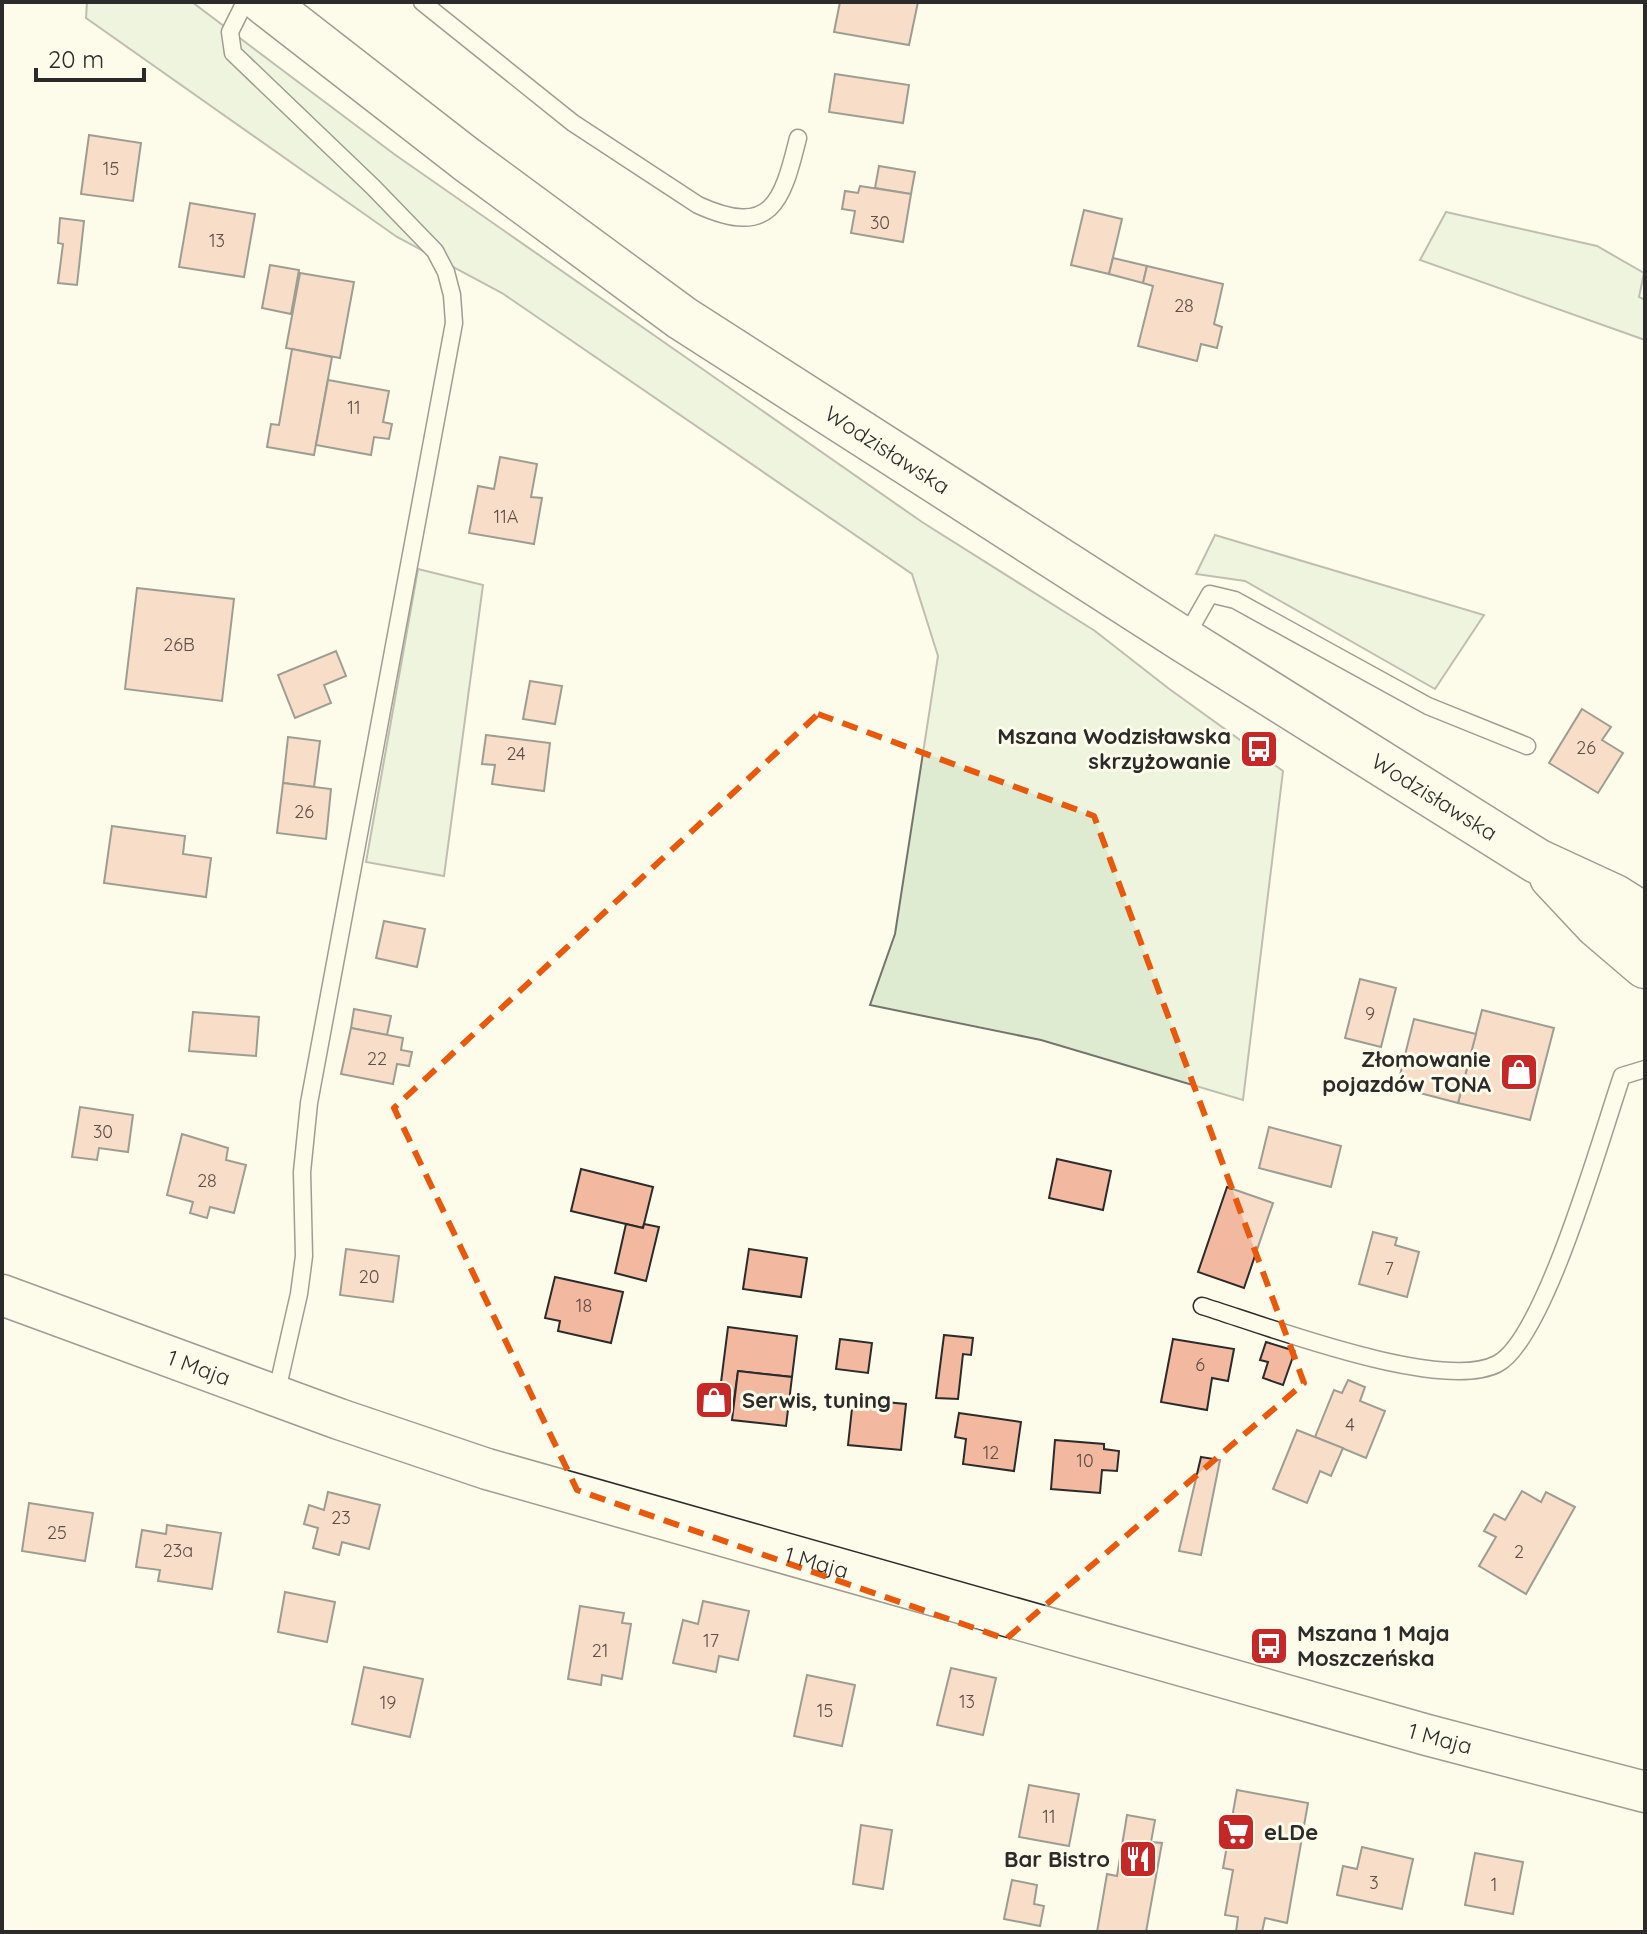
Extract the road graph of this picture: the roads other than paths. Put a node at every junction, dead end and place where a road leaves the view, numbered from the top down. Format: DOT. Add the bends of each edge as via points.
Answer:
graph roads {
  1 [pos="245,2"];
  2 [pos="264,2"];
  3 [pos="422,2"];
  4 [pos="798,138"];
  5 [pos="1184,640"];
  6 [pos="1527,746"];
  7 [pos="1537,861"];
  8 [pos="1645,916"];
  9 [pos="1645,966"];
  10 [pos="1645,1069"];
  11 [pos="2,1295"];
  12 [pos="1202,1306"];
  13 [pos="276,1396"];
  14 [pos="1645,1792"];
  1 -- 13 [label="lane" via="230,32 233,53 435,251 449,283 454,323 309,1103 302,1172 304,1256"];
  2 -- 5 [label="main road, Wodzisławska" via="682,318"];
  3 -- 4 [label="lane" via="573,123 720,215 756,217 773,206 787,180"];
  5 -- 6 [label="lane" via="1210,594 1235,600 1428,706"];
  5 -- 7 [label="main road, Wodzisławska"];
  7 -- 8 [label="main road, Wodzisławska"];
  7 -- 9 [label="main road, Wodzisławska" via="1597,925"];
  10 -- 12 [label="lane" via="1622,1076 1549,1289 1522,1340 1497,1364 1460,1371 1414,1367"];
  11 -- 13 [label="street, 1 Maja"];
  13 -- 14 [label="street, 1 Maja" via="502,1473 1439,1739"];
}
